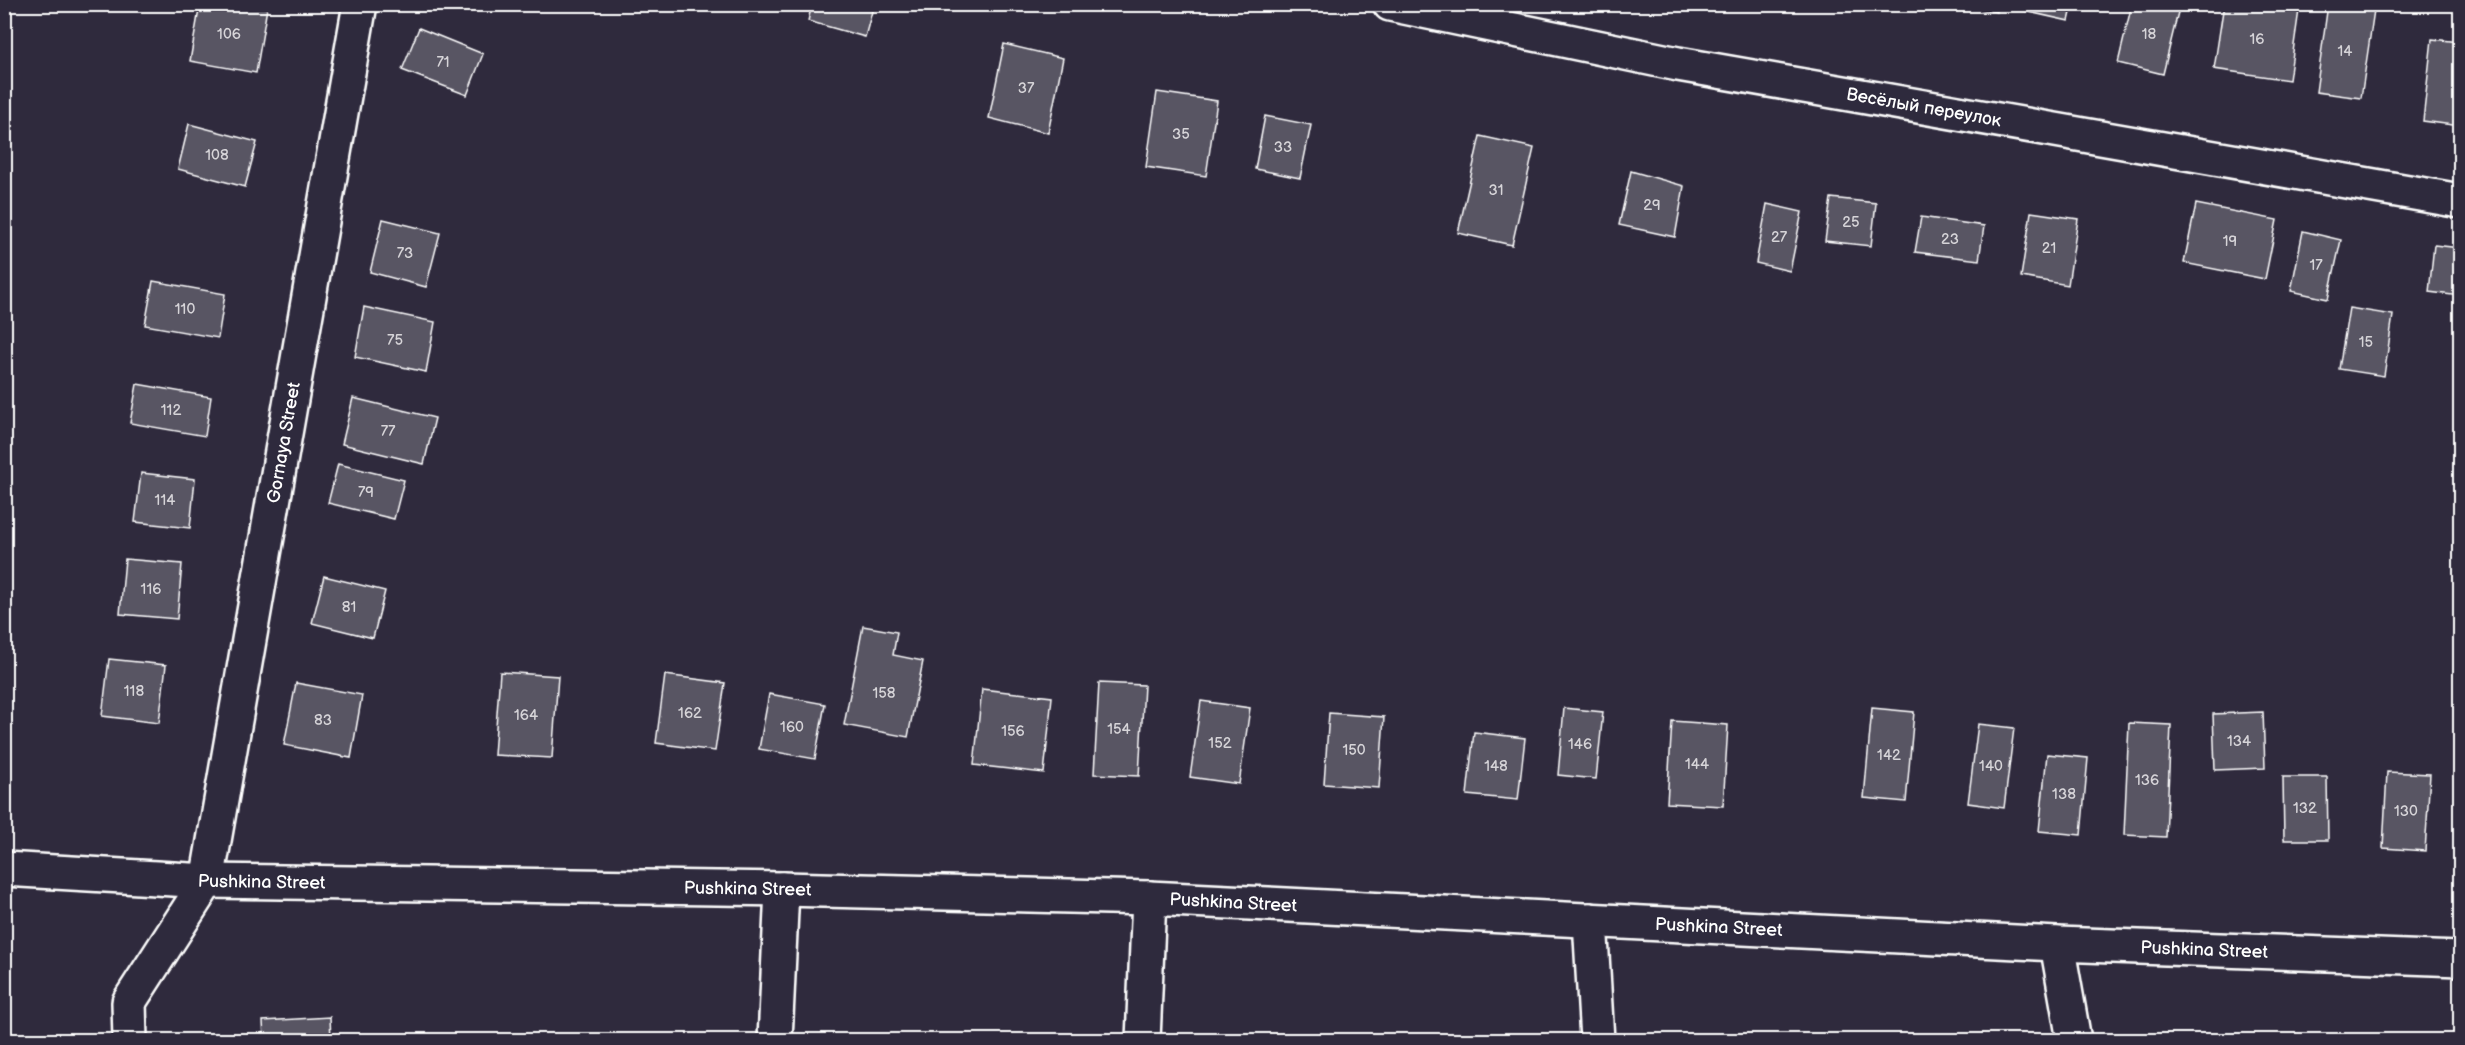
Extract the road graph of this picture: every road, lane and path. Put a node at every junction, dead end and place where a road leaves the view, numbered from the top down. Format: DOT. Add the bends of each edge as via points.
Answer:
graph roads {
  1 [pos="360,4"];
  2 [pos="1390,4"];
  3 [pos="2460,201"];
  4 [pos="4,869"];
  5 [pos="207,881"];
  6 [pos="782,889"];
  7 [pos="1149,898"];
  8 [pos="1590,920"];
  9 [pos="2057,944"];
  10 [pos="2460,959"];
  11 [pos="130,1041"];
  12 [pos="775,1041"];
  13 [pos="1143,1041"];
  14 [pos="1597,1041"];
  15 [pos="2074,1041"];
  1 -- 5 [label="street, Gornaya Street"];
  2 -- 3 [label="street, Весёлый переулок" via="1678,64"];
  4 -- 5 [label="street, Pushkina Street"];
  5 -- 6 [label="street, Pushkina Street"];
  5 -- 11 [label="street" via="129,1002"];
  6 -- 7 [label="street, Pushkina Street"];
  6 -- 12 [label="street"];
  7 -- 8 [label="street, Pushkina Street"];
  7 -- 13 [label="street"];
  8 -- 9 [label="street, Pushkina Street"];
  8 -- 14 [label="street"];
  9 -- 10 [label="street, Pushkina Street"];
  9 -- 15 [label="street"];
}
